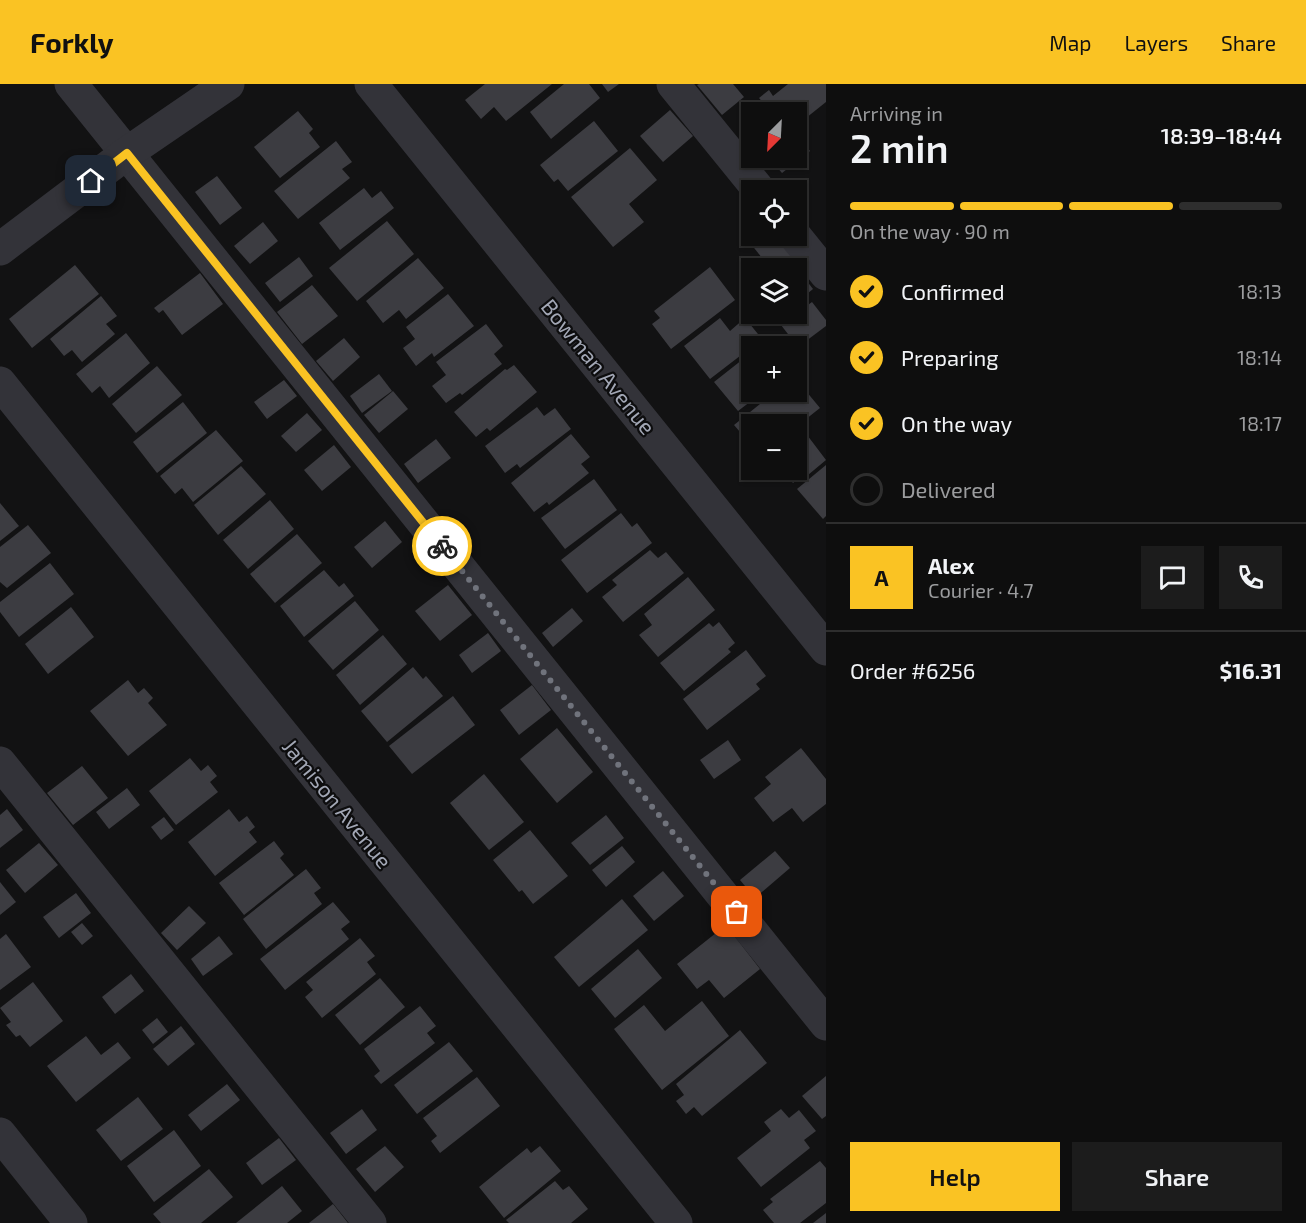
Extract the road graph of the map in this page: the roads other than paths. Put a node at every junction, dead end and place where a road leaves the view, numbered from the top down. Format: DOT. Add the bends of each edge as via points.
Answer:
graph roads {
  1 [pos="71,84"];
  2 [pos="228,84"];
  3 [pos="371,84"];
  4 [pos="673,84"];
  5 [pos="127,153"];
  6 [pos="751,180"];
  7 [pos="803,246"];
  8 [pos="0,249"];
  9 [pos="826,274"];
  10 [pos="0,382"];
  11 [pos="826,649"];
  12 [pos="0,764"];
  13 [pos="826,1024"];
  14 [pos="0,1134"];
  15 [pos="71,1223"];
  16 [pos="370,1223"];
  17 [pos="676,1223"];
  1 -- 5 [label="street"];
  2 -- 5 [label="street"];
  3 -- 11 [label="street, Bowman Avenue"];
  4 -- 6 [label="street"];
  5 -- 8 [label="street"];
  5 -- 13 [label="street"];
  7 -- 9 [label="street"];
  10 -- 17 [label="street, Jamison Avenue"];
  12 -- 16 [label="street"];
  14 -- 15 [label="street"];
}
